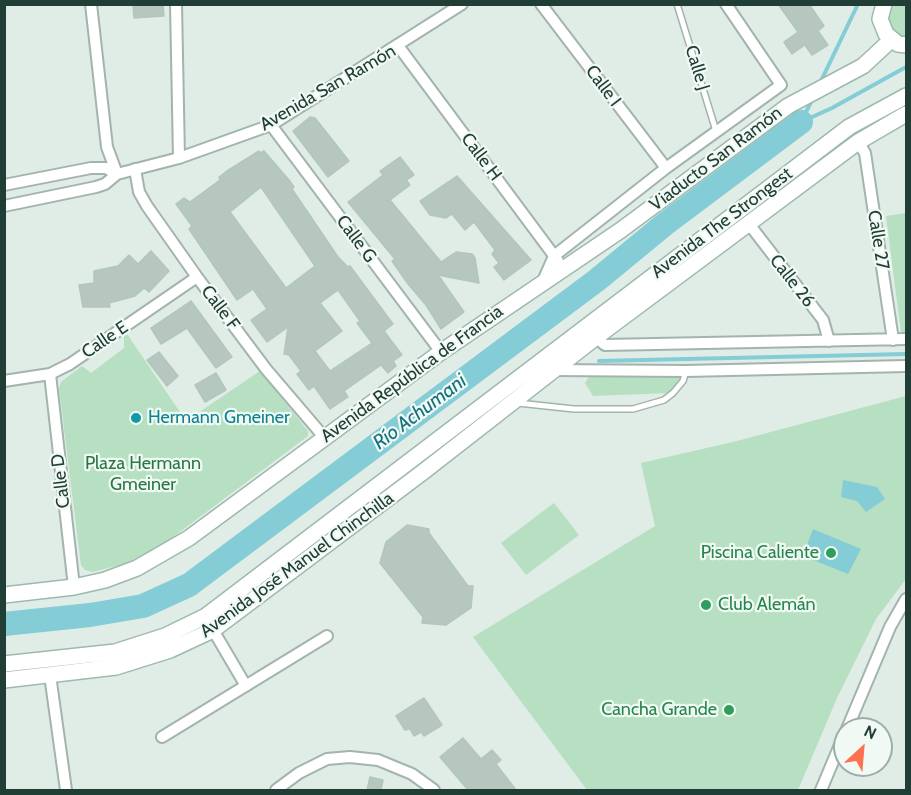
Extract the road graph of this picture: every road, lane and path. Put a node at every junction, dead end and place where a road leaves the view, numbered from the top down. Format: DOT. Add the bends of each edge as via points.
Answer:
graph roads {
  1 [pos="91,4"];
  2 [pos="176,4"];
  3 [pos="462,4"];
  4 [pos="541,4"];
  5 [pos="677,4"];
  6 [pos="726,4"];
  7 [pos="884,4"];
  8 [pos="891,40"];
  9 [pos="906,45"];
  10 [pos="399,47"];
  11 [pos="906,96"];
  12 [pos="906,114"];
  13 [pos="271,125"];
  14 [pos="849,127"];
  15 [pos="716,131"];
  16 [pos="858,142"];
  17 [pos="179,158"];
  18 [pos="666,168"];
  19 [pos="135,169"];
  20 [pos="117,174"];
  21 [pos="4,185"];
  22 [pos="4,206"];
  23 [pos="739,210"];
  24 [pos="749,224"];
  25 [pos="558,262"];
  26 [pos="197,277"];
  27 [pos="543,281"];
  28 [pos="585,325"];
  29 [pos="595,338"];
  30 [pos="893,339"];
  31 [pos="906,339"];
  32 [pos="829,341"];
  33 [pos="441,352"];
  34 [pos="543,357"];
  35 [pos="906,366"];
  36 [pos="553,370"];
  37 [pos="686,371"];
  38 [pos="50,374"];
  39 [pos="4,381"];
  40 [pos="514,402"];
  41 [pos="324,437"];
  42 [pos="413,459"];
  43 [pos="423,472"];
  44 [pos="74,587"];
  45 [pos="4,595"];
  46 [pos="906,599"];
  47 [pos="209,623"];
  48 [pos="327,636"];
  49 [pos="48,659"];
  50 [pos="4,664"];
  51 [pos="50,675"];
  52 [pos="4,680"];
  53 [pos="246,686"];
  54 [pos="852,717"];
  55 [pos="162,737"];
  56 [pos="833,762"];
  57 [pos="66,790"];
  58 [pos="276,790"];
  59 [pos="434,790"];
  60 [pos="821,790"];
  1 -- 20 [label="street" via="107,147"];
  2 -- 17 [label="street"];
  3 -- 10 [label="street, Avenida San Ramón"];
  4 -- 18 [label="street, Calle I"];
  5 -- 15 [label="lane, Calle J"];
  6 -- 15 [label="street" via="780,85"];
  7 -- 8 [label="main road" via="880,19"];
  8 -- 9 [label="main road"];
  8 -- 25 [label="main road, Viaducto San Ramón" via="863,66 788,106 621,230"];
  10 -- 13 [label="street, Avenida San Ramón"];
  10 -- 25 [label="street, Calle H"];
  11 -- 14 [label="main road, Avenida The Strongest"];
  12 -- 16 [label="main road, Avenida The Strongest"];
  13 -- 17 [label="street, Avenida San Ramón"];
  13 -- 33 [label="street, Calle G"];
  14 -- 16 [label="main road"];
  14 -- 23 [label="main road, Avenida The Strongest"];
  15 -- 18 [label="street"];
  16 -- 24 [label="main road, Avenida The Strongest"];
  16 -- 30 [label="street, Calle 27" via="865,153"];
  17 -- 19 [label="street, Avenida San Ramón"];
  18 -- 25 [label="street"];
  19 -- 20 [label="street, Avenida San Ramón"];
  19 -- 26 [label="street, Calle F" via="139,192 147,206"];
  20 -- 21 [label="street, Avenida San Ramón" via="106,168 90,168"];
  20 -- 22 [label="street, Avenida San Ramón" via="96,187"];
  23 -- 24 [label="main road"];
  23 -- 28 [label="main road, Avenida The Strongest"];
  24 -- 29 [label="main road, Avenida The Strongest"];
  24 -- 32 [label="street, Calle 26" via="823,320"];
  25 -- 27 [label="main road, Viaducto San Ramón"];
  26 -- 38 [label="street, Calle E"];
  26 -- 41 [label="street, Calle F" via="266,369"];
  27 -- 33 [label="main road, Avenida República de Francia"];
  28 -- 29 [label="street"];
  28 -- 34 [label="main road, Avenida The Strongest"];
  29 -- 32 [label="street" via="605,345"];
  29 -- 36 [label="main road, Avenida The Strongest"];
  30 -- 31 [label="street"];
  30 -- 32 [label="street"];
  33 -- 41 [label="main road, Avenida República de Francia"];
  34 -- 36 [label="street"];
  34 -- 42 [label="main road, Avenida José Manuel Chinchilla"];
  35 -- 37 [label="street"];
  36 -- 37 [label="street"];
  36 -- 40 [label="main road, Avenida José Manuel Chinchilla"];
  37 -- 40 [label="lane" via="683,381 664,400 633,409 574,410"];
  38 -- 39 [label="street, Calle E"];
  38 -- 44 [label="street, Calle D"];
  40 -- 43 [label="main road, Avenida José Manuel Chinchilla"];
  41 -- 44 [label="main road, Avenida República de Francia" via="168,552 137,568"];
  42 -- 43 [label="main road"];
  42 -- 47 [label="main road, Avenida José Manuel Chinchilla"];
  43 -- 47 [label="main road, Avenida José Manuel Chinchilla"];
  44 -- 45 [label="main road, Avenida República de Francia"];
  46 -- 54 [label="street"];
  47 -- 49 [label="main road, Avenida José Manuel Chinchilla" via="115,652"];
  47 -- 51 [label="main road, Avenida José Manuel Chinchilla" via="170,650 135,662"];
  47 -- 53 [label="street"];
  48 -- 53 [label="street"];
  49 -- 50 [label="main road, Avenida José Manuel Chinchilla"];
  49 -- 51 [label="main road"];
  51 -- 52 [label="main road, Avenida José Manuel Chinchilla"];
  51 -- 57 [label="street"];
  53 -- 55 [label="street"];
  56 -- 60 [label="street"];
  58 -- 59 [label="street" via="327,759 350,757 378,760 412,774"];
}
